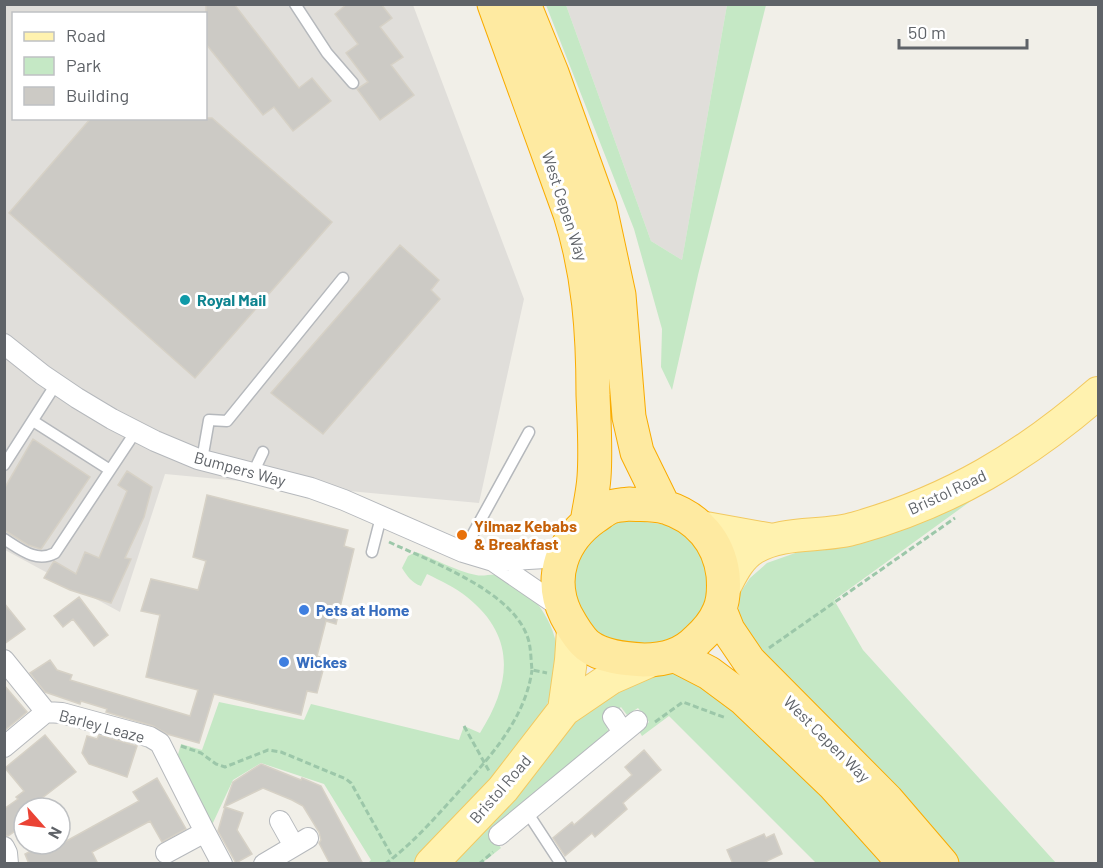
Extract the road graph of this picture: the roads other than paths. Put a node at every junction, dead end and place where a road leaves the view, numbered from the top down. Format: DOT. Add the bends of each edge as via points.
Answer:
graph roads {
  1 [pos="295,4"];
  2 [pos="494,4"];
  3 [pos="524,4"];
  4 [pos="353,83"];
  5 [pos="343,278"];
  6 [pos="4,344"];
  7 [pos="56,384"];
  8 [pos="1098,393"];
  9 [pos="33,421"];
  10 [pos="136,431"];
  11 [pos="529,432"];
  12 [pos="263,452"];
  13 [pos="202,460"];
  14 [pos="4,465"];
  15 [pos="110,470"];
  16 [pos="254,473"];
  17 [pos="664,507"];
  18 [pos="587,523"];
  19 [pos="378,526"];
  20 [pos="700,527"];
  21 [pos="4,539"];
  22 [pos="773,540"];
  23 [pos="372,552"];
  24 [pos="463,552"];
  25 [pos="562,557"];
  26 [pos="493,561"];
  27 [pos="722,599"];
  28 [pos="568,619"];
  29 [pos="664,658"];
  30 [pos="4,660"];
  31 [pos="564,710"];
  32 [pos="46,712"];
  33 [pos="631,723"];
  34 [pos="4,747"];
  35 [pos="509,782"];
  36 [pos="533,807"];
  37 [pos="280,821"];
  38 [pos="205,832"];
  39 [pos="499,835"];
  40 [pos="4,847"];
  41 [pos="166,853"];
  42 [pos="8,864"];
  43 [pos="222,864"];
  44 [pos="264,864"];
  45 [pos="431,864"];
  46 [pos="561,864"];
  47 [pos="906,864"];
  48 [pos="942,864"];
  1 -- 4 [label="lane" via="327,53"];
  2 -- 18 [label="highway, West Cepen Way" via="570,214 587,280 593,356 594,477"];
  3 -- 17 [label="highway, West Cepen Way" via="600,207 619,296 628,417 637,452"];
  5 -- 13 [label="lane" via="227,421 209,420"];
  6 -- 7 [label="street, Bumpers Way"];
  7 -- 9 [label="lane"];
  7 -- 10 [label="street, Bumpers Way"];
  8 -- 22 [label="main road, Bristol Road" via="1033,446 982,477 918,508 854,529"];
  9 -- 14 [label="lane"];
  9 -- 15 [label="lane"];
  10 -- 13 [label="street, Bumpers Way"];
  10 -- 15 [label="lane"];
  11 -- 24 [label="lane"];
  12 -- 16 [label="lane"];
  13 -- 16 [label="street, Bumpers Way"];
  15 -- 21 [label="lane" via="55,554 40,558"];
  16 -- 19 [label="street, Bumpers Way" via="344,500"];
  17 -- 18 [label="highway" via="610,507"];
  17 -- 20 [label="highway"];
  18 -- 25 [label="highway" via="572,538"];
  19 -- 23 [label="lane"];
  19 -- 24 [label="street, Bumpers Way"];
  20 -- 22 [label="main road, Bristol Road"];
  20 -- 27 [label="highway" via="719,555"];
  22 -- 27 [label="main road, Bristol Road" via="753,549 737,563"];
  24 -- 26 [label="street, Bumpers Way"];
  25 -- 26 [label="street, Bumpers Way"];
  25 -- 28 [label="highway" via="557,575 558,594"];
  26 -- 28 [label="street, Bumpers Way"];
  27 -- 29 [label="highway" via="709,628 694,644"];
  27 -- 48 [label="highway, West Cepen Way" via="738,647 871,784"];
  28 -- 29 [label="highway" via="588,646 606,654 624,659"];
  28 -- 31 [label="main road" via="572,660"];
  29 -- 31 [label="main road, Bristol Road" via="611,678"];
  29 -- 47 [label="highway, West Cepen Way" via="709,673 744,699 833,784"];
  30 -- 32 [label="street, Barley Leaze"];
  31 -- 35 [label="main road, Bristol Road"];
  32 -- 34 [label="street"];
  32 -- 38 [label="street, Barley Leaze" via="62,713 160,743"];
  33 -- 36 [label="street"];
  35 -- 36 [label="street"];
  35 -- 45 [label="main road, Bristol Road"];
  36 -- 39 [label="street"];
  36 -- 46 [label="lane"];
  37 -- 44 [label="street" via="301,842"];
  38 -- 41 [label="street"];
  38 -- 43 [label="street, Barley Leaze"];
  40 -- 42 [label="street"];
}
